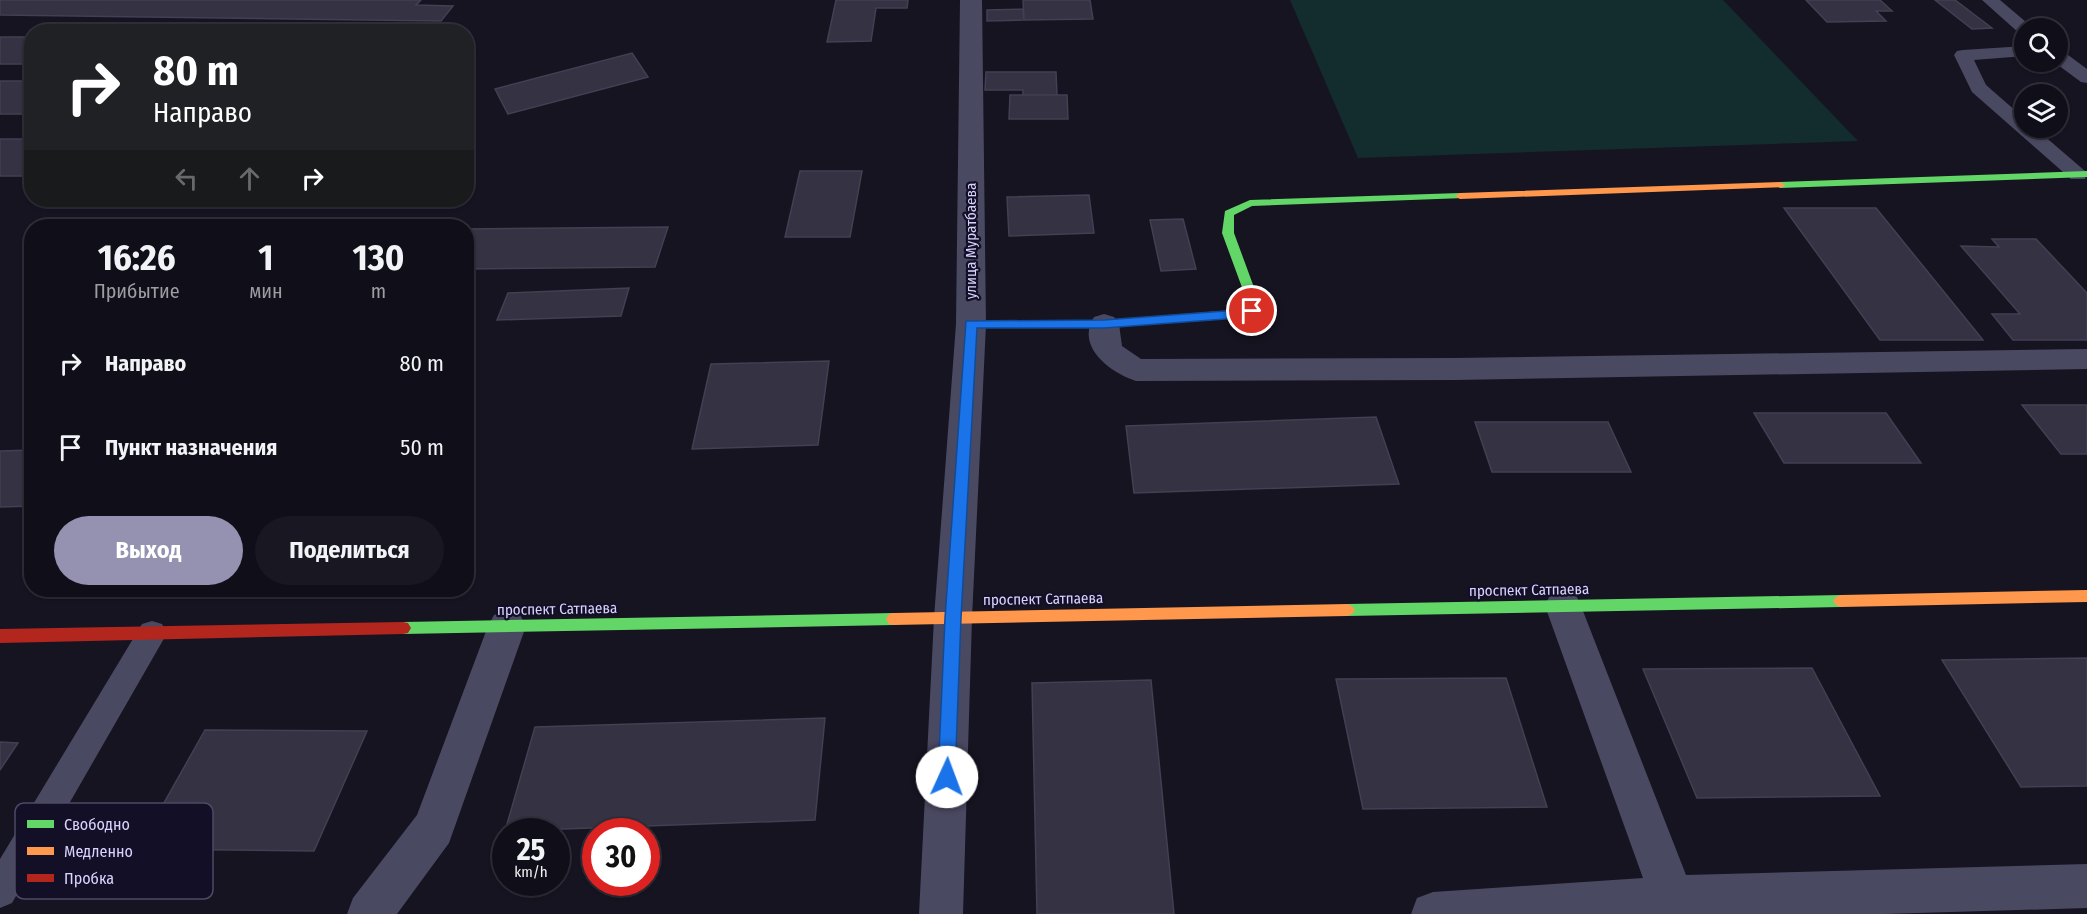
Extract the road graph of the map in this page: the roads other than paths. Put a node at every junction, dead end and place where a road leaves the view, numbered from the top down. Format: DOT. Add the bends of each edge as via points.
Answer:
graph roads {
  1 [pos="971,0"];
  2 [pos="1990,0"];
  3 [pos="2014,20"];
  4 [pos="2014,52"];
  5 [pos="2068,64"];
  6 [pos="2087,78"];
  7 [pos="2082,174"];
  8 [pos="971,324"];
  9 [pos="1104,324"];
  10 [pos="2087,359"];
  11 [pos="2087,596"];
  12 [pos="1563,606"];
  13 [pos="953,618"];
  14 [pos="507,626"];
  15 [pos="152,633"];
  16 [pos="0,636"];
  17 [pos="52,803"];
  18 [pos="15,866"];
  19 [pos="2087,886"];
  20 [pos="0,891"];
  21 [pos="1673,898"];
  22 [pos="369,914"];
  23 [pos="941,914"];
  24 [pos="1433,914"];
  1 -- 8 [label="street, улица Муратбаева"];
  2 -- 3 [label="lane"];
  4 -- 7 [label="lane" via="1963,55 1978,88"];
  5 -- 6 [label="lane"];
  7 -- 9 [label="street" via="1250,203 1229,213 1228,233 1253,301 1252,311"];
  8 -- 9 [label="street"];
  8 -- 13 [label="street, улица Муратбаева"];
  9 -- 10 [label="street" via="1107,350 1136,370"];
  11 -- 12 [label="street, проспект Сатпаева"];
  12 -- 13 [label="street, проспект Сатпаева"];
  12 -- 21 [label="street"];
  13 -- 14 [label="street, проспект Сатпаева"];
  13 -- 23 [label="street, улица Муратбаева"];
  14 -- 15 [label="street, проспект Сатпаева"];
  14 -- 22 [label="street" via="434,828"];
  15 -- 16 [label="street, проспект Сатпаева"];
  15 -- 17 [label="lane"];
  18 -- 20 [label="lane"];
  19 -- 21 [label="street"];
  21 -- 24 [label="street"];
}
